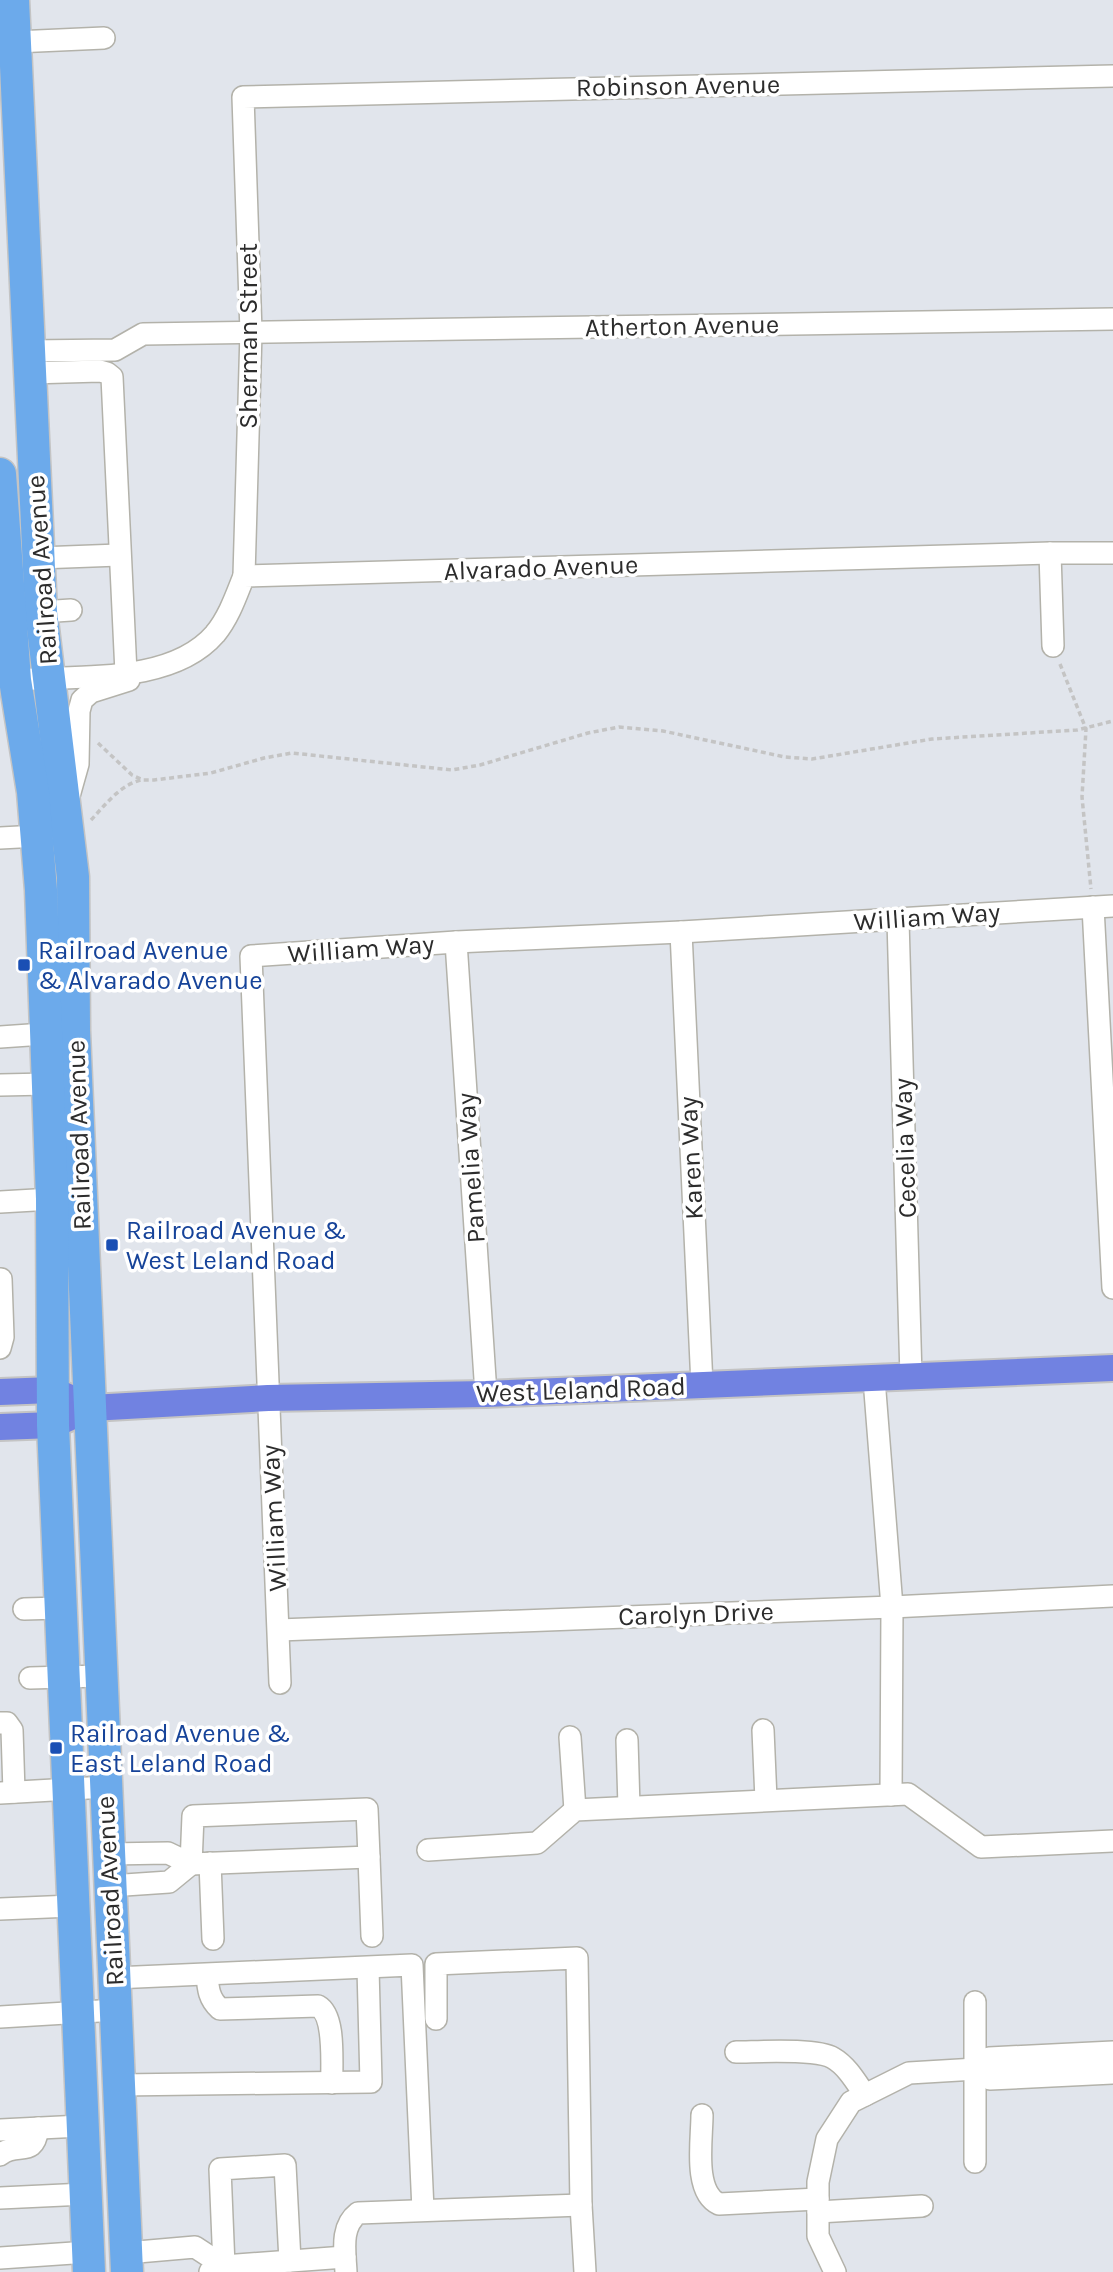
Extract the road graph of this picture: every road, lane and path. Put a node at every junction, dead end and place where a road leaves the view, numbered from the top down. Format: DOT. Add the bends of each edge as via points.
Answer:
graph roads {
  1 [pos="13,0"];
  2 [pos="104,38"];
  3 [pos="15,42"];
  4 [pos="1113,76"];
  5 [pos="243,97"];
  6 [pos="9,148"];
  7 [pos="1113,319"];
  8 [pos="251,332"];
  9 [pos="29,362"];
  10 [pos="0,493"];
  11 [pos="1050,553"];
  12 [pos="1113,554"];
  13 [pos="119,555"];
  14 [pos="39,558"];
  15 [pos="244,576"];
  16 [pos="1053,646"];
  17 [pos="155,669"];
  18 [pos="126,673"];
  19 [pos="49,677"];
  20 [pos="15,680"];
  21 [pos="11,718"];
  22 [pos="65,718"];
  23 [pos="1113,721"];
  24 [pos="1086,729"];
  25 [pos="144,780"];
  26 [pos="78,816"];
  27 [pos="38,836"];
  28 [pos="0,838"];
  29 [pos="1103,906"];
  30 [pos="898,920"];
  31 [pos="681,932"];
  32 [pos="456,942"];
  33 [pos="60,1032"];
  34 [pos="0,1037"];
  35 [pos="47,1084"];
  36 [pos="0,1085"];
  37 [pos="52,1199"];
  38 [pos="0,1202"];
  39 [pos="1,1279"];
  40 [pos="1113,1288"];
  41 [pos="0,1348"];
  42 [pos="1113,1368"];
  43 [pos="911,1377"];
  44 [pos="874,1379"];
  45 [pos="702,1385"];
  46 [pos="52,1390"];
  47 [pos="0,1392"];
  48 [pos="486,1394"];
  49 [pos="268,1398"];
  50 [pos="91,1408"];
  51 [pos="53,1425"];
  52 [pos="0,1427"];
  53 [pos="1113,1596"];
  54 [pos="892,1607"];
  55 [pos="60,1608"];
  56 [pos="24,1609"];
  57 [pos="279,1630"];
  58 [pos="100,1676"];
  59 [pos="63,1677"];
  60 [pos="30,1678"];
  61 [pos="280,1684"];
  62 [pos="6,1726"];
  63 [pos="763,1730"];
  64 [pos="570,1737"];
  65 [pos="627,1740"];
  66 [pos="106,1787"];
  67 [pos="68,1789"];
  68 [pos="7,1792"];
  69 [pos="891,1795"];
  70 [pos="766,1800"];
  71 [pos="629,1807"];
  72 [pos="575,1810"];
  73 [pos="1113,1841"];
  74 [pos="428,1850"];
  75 [pos="108,1854"];
  76 [pos="369,1857"];
  77 [pos="201,1864"];
  78 [pos="110,1886"];
  79 [pos="72,1906"];
  80 [pos="0,1909"];
  81 [pos="372,1936"];
  82 [pos="213,1939"];
  83 [pos="368,1968"];
  84 [pos="207,1975"];
  85 [pos="114,1978"];
  86 [pos="975,2002"];
  87 [pos="116,2010"];
  88 [pos="77,2013"];
  89 [pos="0,2017"];
  90 [pos="436,2019"];
  91 [pos="736,2052"];
  92 [pos="1113,2052"];
  93 [pos="1051,2066"];
  94 [pos="976,2069"];
  95 [pos="1113,2073"];
  96 [pos="332,2082"];
  97 [pos="119,2085"];
  98 [pos="865,2095"];
  99 [pos="702,2115"];
  100 [pos="81,2126"];
  101 [pos="38,2128"];
  102 [pos="0,2130"];
  103 [pos="0,2155"];
  104 [pos="975,2162"];
  105 [pos="84,2179"];
  106 [pos="0,2198"];
  107 [pos="581,2204"];
  108 [pos="818,2205"];
  109 [pos="922,2206"];
  110 [pos="423,2210"];
  111 [pos="0,2258"];
  112 [pos="290,2261"];
  113 [pos="88,2262"];
  114 [pos="346,2264"];
  115 [pos="124,2266"];
  116 [pos="217,2269"];
  117 [pos="585,2272"];
  118 [pos="835,2272"];
  1 -- 3 [label="highway, Railroad Avenue"];
  2 -- 3 [label="street"];
  3 -- 6 [label="highway, Railroad Avenue"];
  4 -- 5 [label="street, Robinson Avenue"];
  5 -- 8 [label="street, Sherman Street"];
  6 -- 9 [label="highway, Railroad Avenue"];
  7 -- 8 [label="street, Atherton Avenue"];
  8 -- 9 [label="street, Atherton Avenue" via="143,334 115,351"];
  8 -- 15 [label="street, Sherman Street"];
  9 -- 13 [label="street" via="100,371 112,377"];
  9 -- 14 [label="highway, Railroad Avenue"];
  10 -- 20 [label="highway, Railroad Avenue"];
  11 -- 12 [label="street, Alvarado Avenue"];
  11 -- 15 [label="street, Alvarado Avenue"];
  11 -- 16 [label="street"];
  13 -- 14 [label="street"];
  13 -- 18 [label="street"];
  14 -- 19 [label="highway, Railroad Avenue" via="56,611"];
  15 -- 17 [label="street" via="215,635 192,654"];
  16 -- 24 [label="path"];
  17 -- 18 [label="street"];
  17 -- 22 [label="street" via="91,692"];
  18 -- 19 [label="street"];
  19 -- 20 [label="street"];
  19 -- 22 [label="highway, Railroad Avenue"];
  20 -- 21 [label="highway, Railroad Avenue"];
  21 -- 22 [label="street"];
  21 -- 27 [label="highway, Railroad Avenue" via="33,792"];
  22 -- 25 [label="path" via="87,722 88,733 132,775"];
  22 -- 26 [label="highway, Railroad Avenue"];
  23 -- 24 [label="path"];
  24 -- 25 [label="path" via="953,737 812,759 619,727 452,771 292,753 199,775"];
  24 -- 29 [label="path" via="1082,797"];
  25 -- 26 [label="path" via="127,785"];
  26 -- 33 [label="highway, Railroad Avenue"];
  27 -- 28 [label="street"];
  27 -- 33 [label="highway, Railroad Avenue"];
  29 -- 30 [label="street, William Way"];
  29 -- 40 [label="street"];
  30 -- 31 [label="street, William Way"];
  30 -- 43 [label="street, Cecelia Way"];
  31 -- 32 [label="street, William Way"];
  31 -- 45 [label="street, Karen Way"];
  32 -- 48 [label="street, Pamelia Way"];
  32 -- 49 [label="street, William Way" via="251,956"];
  33 -- 34 [label="street"];
  33 -- 35 [label="highway, Railroad Avenue"];
  33 -- 50 [label="highway, Railroad Avenue"];
  35 -- 36 [label="street"];
  35 -- 37 [label="highway, Railroad Avenue"];
  37 -- 38 [label="street"];
  37 -- 46 [label="highway, Railroad Avenue"];
  39 -- 41 [label="street"];
  42 -- 43 [label="main road, West Leland Road"];
  43 -- 44 [label="main road, West Leland Road"];
  44 -- 45 [label="main road, West Leland Road"];
  44 -- 54 [label="street"];
  45 -- 48 [label="main road, West Leland Road"];
  46 -- 47 [label="main road"];
  46 -- 50 [label="main road"];
  46 -- 51 [label="highway, Railroad Avenue"];
  48 -- 49 [label="main road, West Leland Road"];
  49 -- 50 [label="main road, West Leland Road"];
  49 -- 57 [label="street, William Way"];
  50 -- 51 [label="main road, West Leland Road"];
  50 -- 58 [label="highway, Railroad Avenue"];
  51 -- 52 [label="main road"];
  51 -- 55 [label="highway, Railroad Avenue"];
  53 -- 54 [label="street, Carolyn Drive"];
  54 -- 57 [label="street, Carolyn Drive"];
  54 -- 69 [label="street"];
  55 -- 56 [label="street"];
  55 -- 59 [label="highway, Railroad Avenue"];
  57 -- 61 [label="street, William Way"];
  58 -- 59 [label="street"];
  58 -- 66 [label="highway, Railroad Avenue"];
  59 -- 60 [label="street"];
  59 -- 67 [label="highway, Railroad Avenue"];
  62 -- 68 [label="street"];
  63 -- 70 [label="street"];
  64 -- 72 [label="street"];
  65 -- 71 [label="street"];
  66 -- 67 [label="street"];
  66 -- 75 [label="highway, Railroad Avenue"];
  67 -- 68 [label="street"];
  67 -- 79 [label="highway, Railroad Avenue"];
  69 -- 70 [label="street"];
  69 -- 73 [label="street" via="908,1794 981,1847"];
  70 -- 71 [label="street"];
  71 -- 72 [label="street"];
  72 -- 74 [label="street" via="537,1843"];
  75 -- 77 [label="street" via="168,1853"];
  75 -- 78 [label="highway, Railroad Avenue"];
  76 -- 77 [label="street"];
  76 -- 77 [label="street" via="367,1809 193,1816"];
  76 -- 81 [label="street"];
  77 -- 78 [label="street" via="169,1882"];
  77 -- 82 [label="street"];
  78 -- 85 [label="highway, Railroad Avenue"];
  79 -- 80 [label="street"];
  79 -- 88 [label="highway, Railroad Avenue"];
  83 -- 84 [label="street"];
  83 -- 96 [label="street" via="371,2082"];
  83 -- 110 [label="street" via="412,1965"];
  84 -- 85 [label="street"];
  84 -- 96 [label="street" via="208,1991 220,2009 322,2008 329,2020"];
  85 -- 87 [label="highway, Railroad Avenue"];
  86 -- 94 [label="street"];
  87 -- 88 [label="street"];
  87 -- 97 [label="highway, Railroad Avenue"];
  88 -- 89 [label="street"];
  88 -- 100 [label="highway, Railroad Avenue"];
  90 -- 107 [label="street" via="436,1965 577,1958"];
  91 -- 98 [label="street" via="832,2057"];
  92 -- 93 [label="street"];
  93 -- 94 [label="street" via="989,2057"];
  93 -- 95 [label="street"];
  94 -- 98 [label="street" via="909,2073"];
  94 -- 104 [label="street"];
  96 -- 97 [label="street"];
  97 -- 115 [label="highway, Railroad Avenue"];
  98 -- 108 [label="street" via="851,2102 827,2139"];
  99 -- 108 [label="street" via="702,2183 712,2200 719,2204"];
  100 -- 101 [label="street"];
  100 -- 105 [label="highway, Railroad Avenue"];
  101 -- 102 [label="street"];
  101 -- 103 [label="street" via="33,2145"];
  105 -- 106 [label="street"];
  105 -- 113 [label="highway, Railroad Avenue"];
  105 -- 115 [label="highway" via="106,2259"];
  107 -- 110 [label="street"];
  107 -- 117 [label="street"];
  108 -- 109 [label="street"];
  108 -- 118 [label="street" via="818,2236"];
  110 -- 114 [label="street" via="358,2213 345,2229"];
  111 -- 113 [label="street"];
  112 -- 114 [label="street"];
  112 -- 116 [label="street"];
  112 -- 116 [label="street" via="285,2165 220,2169"];
  115 -- 116 [label="street" via="195,2247"];
}
